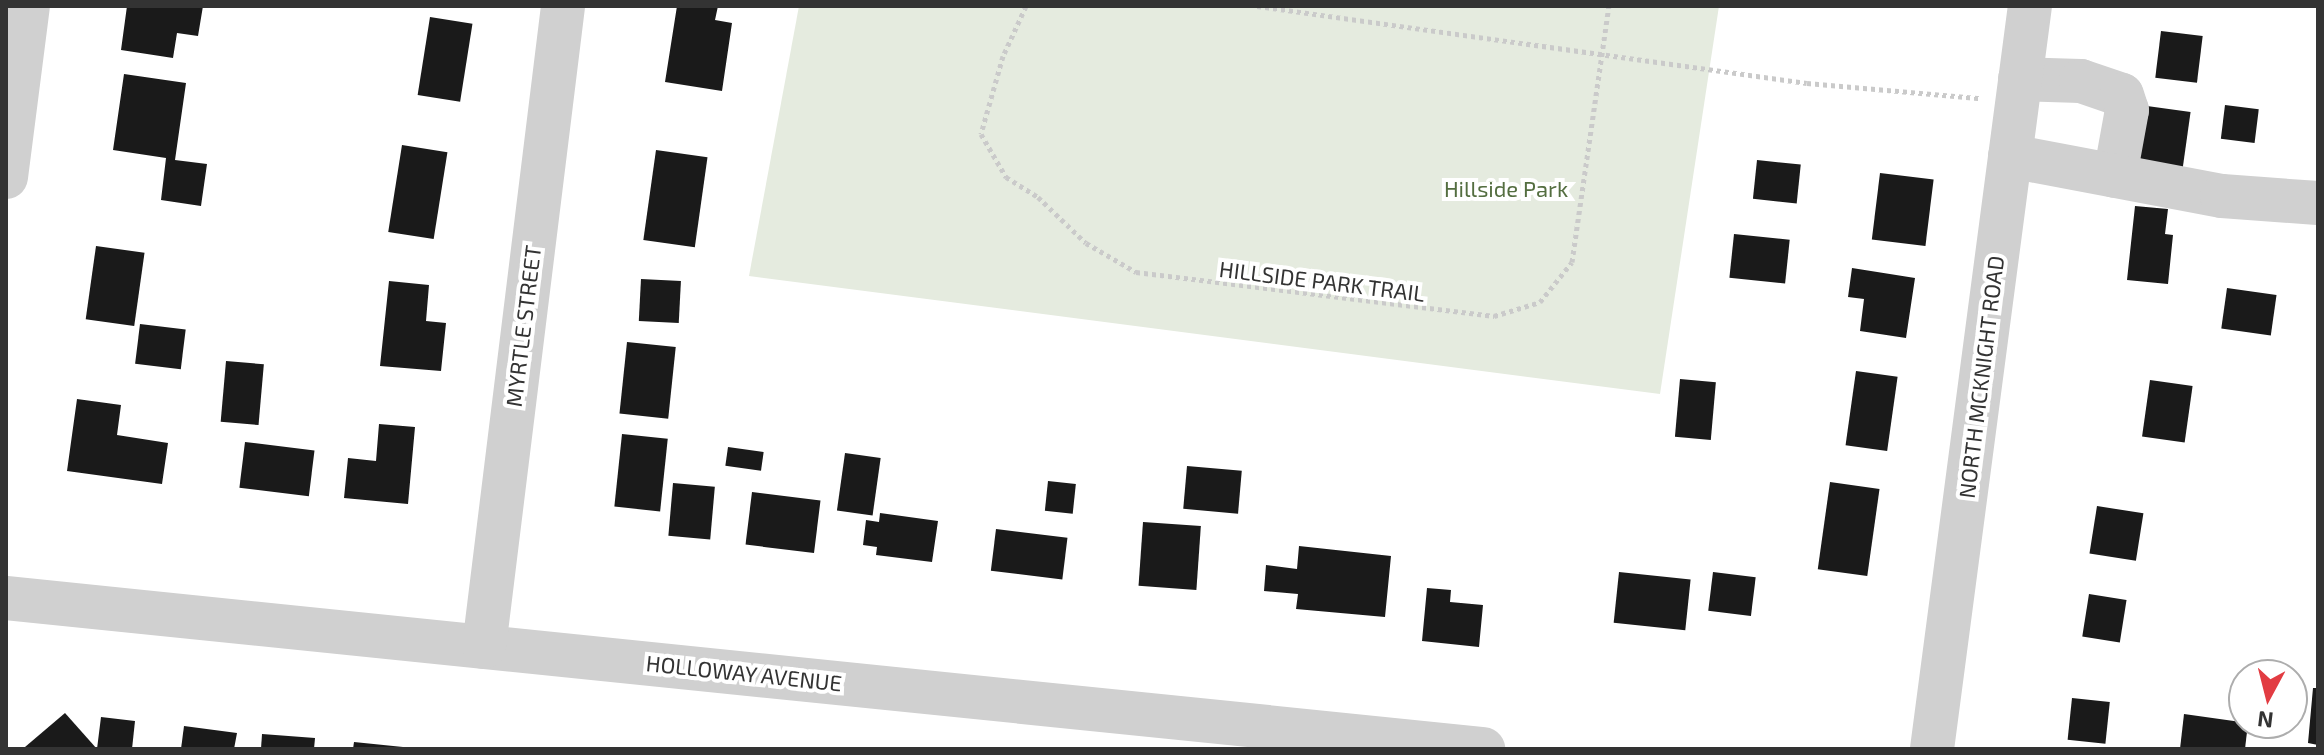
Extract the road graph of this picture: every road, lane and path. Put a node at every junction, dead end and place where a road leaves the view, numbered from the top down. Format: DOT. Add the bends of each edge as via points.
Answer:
graph roads {
  1 [pos="28,6"];
  2 [pos="563,6"];
  3 [pos="1026,6"];
  4 [pos="1257,6"];
  5 [pos="1609,6"];
  6 [pos="2030,6"];
  7 [pos="1602,53"];
  8 [pos="2019,90"];
  9 [pos="2010,156"];
  10 [pos="2115,176"];
  11 [pos="6,177"];
  12 [pos="2318,203"];
  13 [pos="6,598"];
  14 [pos="484,647"];
  15 [pos="1483,749"];
  16 [pos="1932,749"];
  1 -- 11 [label="street"];
  2 -- 14 [label="street, MYRTLE STREET"];
  3 -- 7 [label="path, HILLSIDE PARK TRAIL" via="1003,56 981,134 1006,177 1038,197 1086,243 1136,272 1494,316 1540,302 1572,262"];
  4 -- 7 [label="path"];
  5 -- 7 [label="path, HILLSIDE PARK TRAIL"];
  6 -- 8 [label="street, NORTH MCKNIGHT ROAD"];
  7 -- 8 [label="path" via="1807,83"];
  8 -- 9 [label="street, NORTH MCKNIGHT ROAD"];
  8 -- 10 [label="street" via="2081,81 2122,95 2127,110"];
  9 -- 10 [label="street"];
  9 -- 16 [label="street, NORTH MCKNIGHT ROAD"];
  10 -- 12 [label="street" via="2222,196"];
  13 -- 14 [label="street, HOLLOWAY AVENUE"];
  14 -- 15 [label="street, HOLLOWAY AVENUE"];
}
